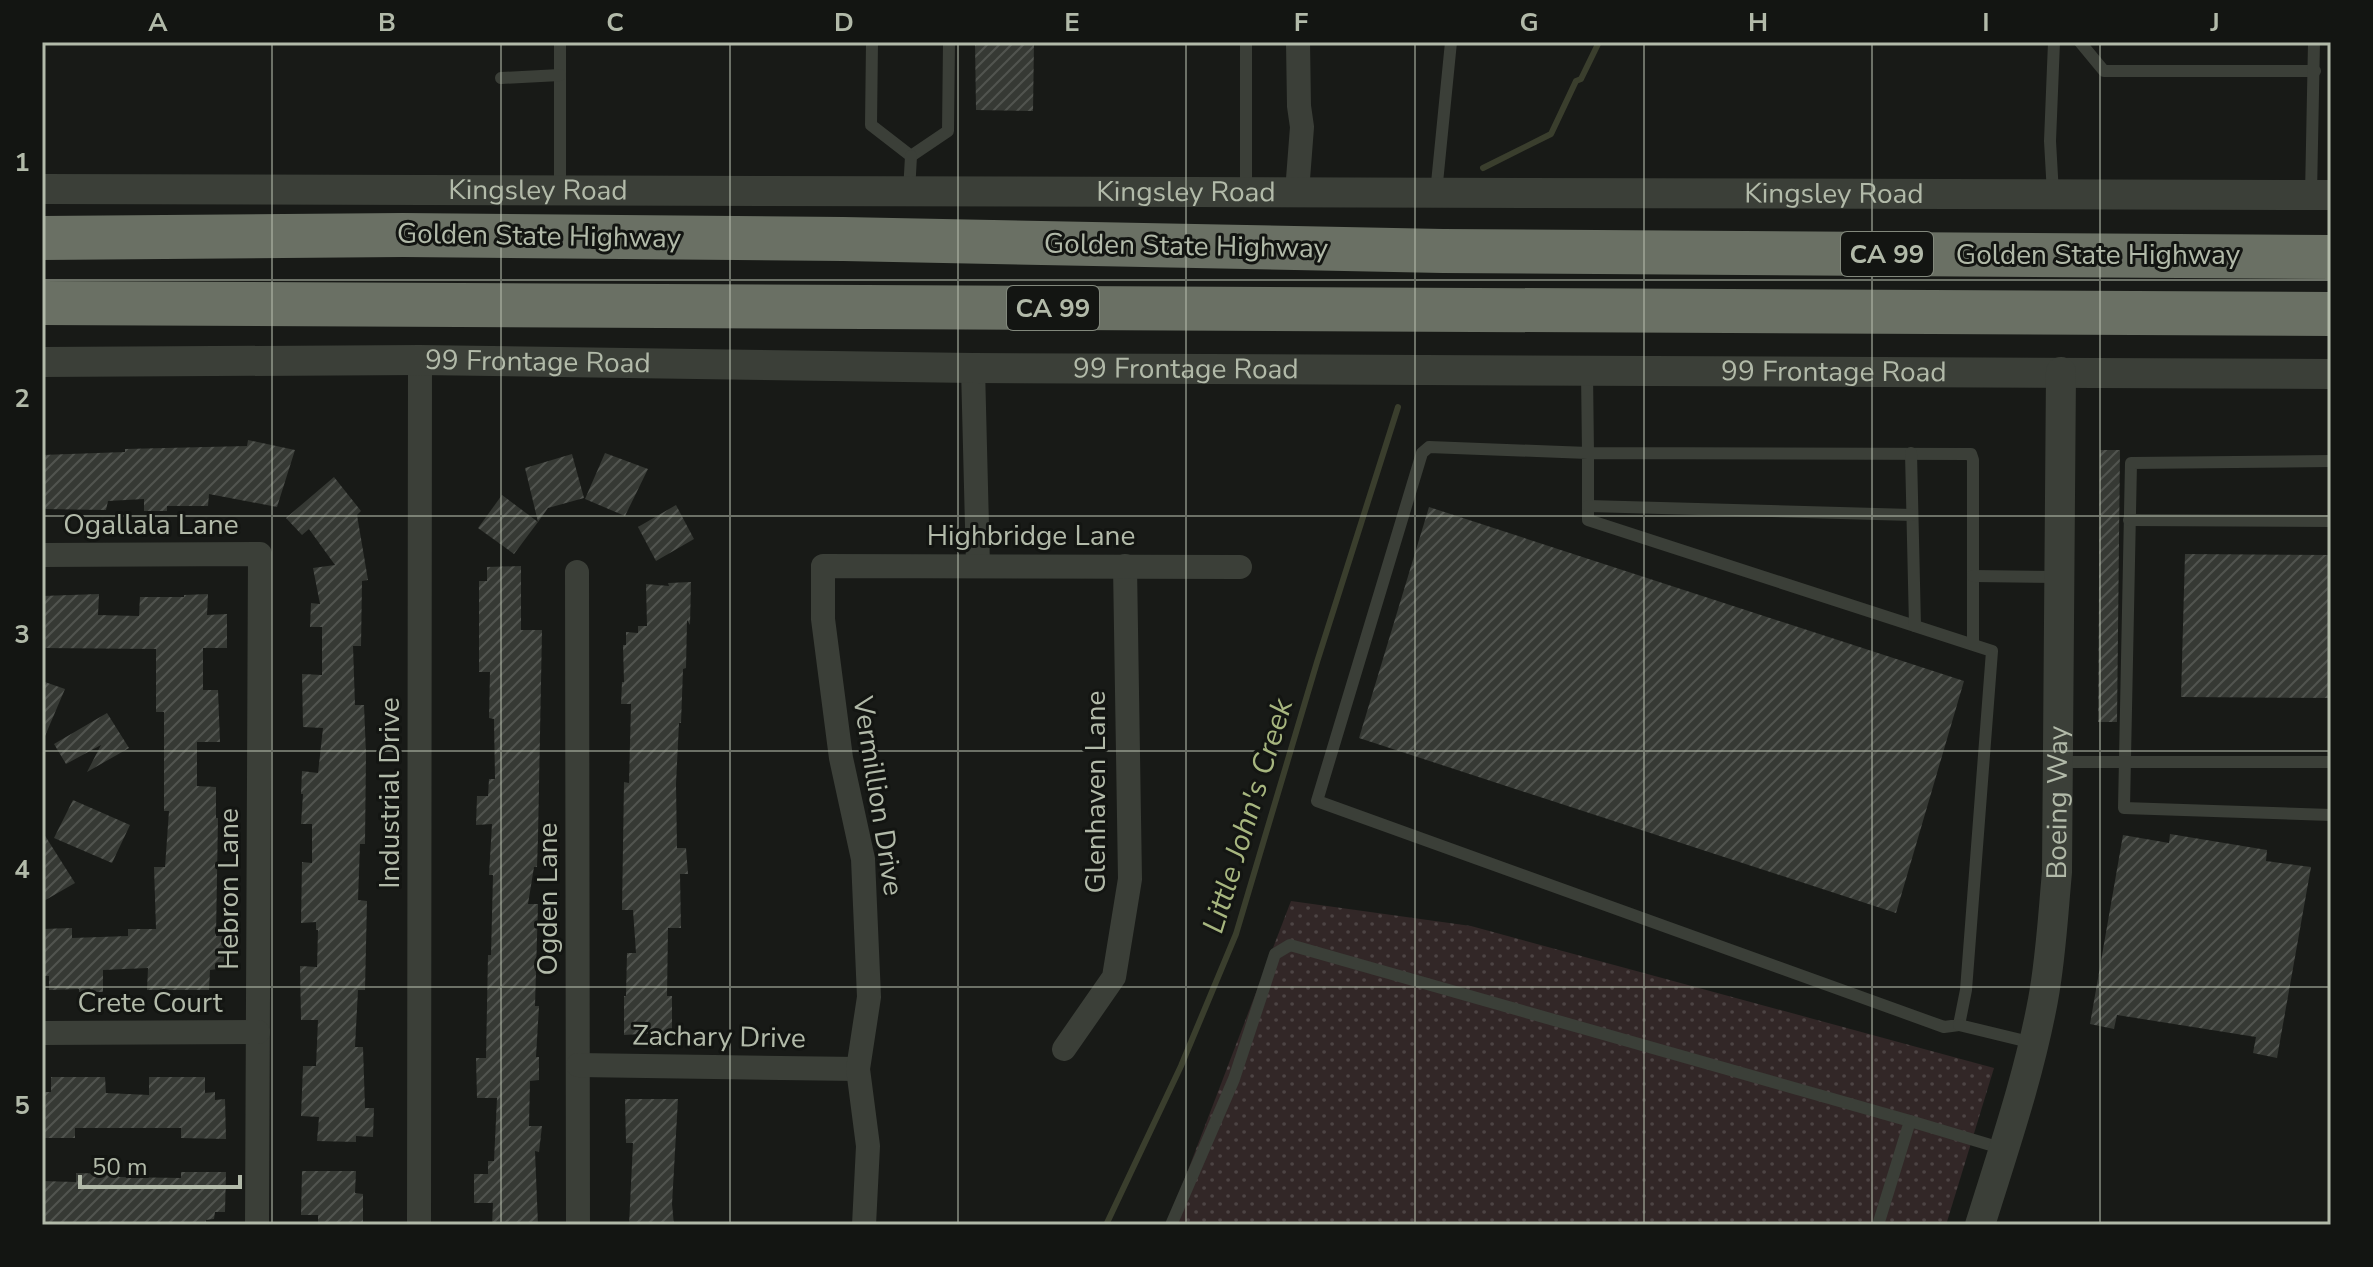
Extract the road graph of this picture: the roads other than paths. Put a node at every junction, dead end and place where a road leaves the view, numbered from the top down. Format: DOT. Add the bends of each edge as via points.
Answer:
graph roads {
  1 [pos="560,42"];
  2 [pos="872,42"];
  3 [pos="949,42"];
  4 [pos="1246,42"];
  5 [pos="1298,42"];
  6 [pos="1451,42"];
  7 [pos="2054,42"];
  8 [pos="2080,42"];
  9 [pos="2314,42"];
  10 [pos="2315,71"];
  11 [pos="560,75"];
  12 [pos="501,78"];
  13 [pos="911,156"];
  14 [pos="42,189"];
  15 [pos="560,192"];
  16 [pos="909,192"];
  17 [pos="1246,192"];
  18 [pos="1297,192"];
  19 [pos="1436,193"];
  20 [pos="2053,194"];
  21 [pos="2321,195"];
  22 [pos="42,238"];
  23 [pos="2331,257"];
  24 [pos="42,303"];
  25 [pos="2331,314"];
  26 [pos="420,360"];
  27 [pos="42,362"];
  28 [pos="973,368"];
  29 [pos="1587,369"];
  30 [pos="2061,372"];
  31 [pos="2331,374"];
  32 [pos="1588,453"];
  33 [pos="1911,453"];
  34 [pos="2331,461"];
  35 [pos="1588,506"];
  36 [pos="1912,515"];
  37 [pos="2129,520"];
  38 [pos="2331,521"];
  39 [pos="260,554"];
  40 [pos="42,555"];
  41 [pos="823,566"];
  42 [pos="978,566"];
  43 [pos="1125,566"];
  44 [pos="1240,567"];
  45 [pos="577,572"];
  46 [pos="1973,576"];
  47 [pos="2059,577"];
  48 [pos="1915,626"];
  49 [pos="1973,645"];
  50 [pos="2058,762"];
  51 [pos="2331,762"];
  52 [pos="2125,764"];
  53 [pos="2331,815"];
  54 [pos="1959,1025"];
  55 [pos="258,1032"];
  56 [pos="42,1033"];
  57 [pos="2033,1043"];
  58 [pos="1064,1049"];
  59 [pos="578,1065"];
  60 [pos="858,1069"];
  61 [pos="1910,1121"];
  62 [pos="2004,1149"];
  63 [pos="257,1225"];
  64 [pos="419,1225"];
  65 [pos="578,1225"];
  66 [pos="864,1225"];
  67 [pos="1171,1225"];
  68 [pos="1878,1225"];
  69 [pos="1980,1225"];
  1 -- 11 [label="lane"];
  2 -- 13 [label="lane" via="871,125"];
  3 -- 13 [label="lane" via="948,131"];
  4 -- 17 [label="lane"];
  5 -- 18 [label="street" via="1302,127"];
  6 -- 19 [label="lane"];
  7 -- 20 [label="lane"];
  8 -- 10 [label="lane" via="2104,71"];
  9 -- 10 [label="lane"];
  10 -- 21 [label="lane"];
  11 -- 12 [label="lane"];
  11 -- 15 [label="lane"];
  13 -- 16 [label="lane"];
  14 -- 15 [label="street, Kingsley Road"];
  15 -- 16 [label="street, Kingsley Road"];
  16 -- 17 [label="street, Kingsley Road"];
  17 -- 18 [label="street, Kingsley Road"];
  18 -- 19 [label="street, Kingsley Road"];
  19 -- 20 [label="street, Kingsley Road"];
  20 -- 21 [label="street, Kingsley Road"];
  22 -- 23 [label="highway, Golden State Highway / CA 99" via="403,235 1443,251"];
  24 -- 25 [label="highway, Golden State Highway / CA 99"];
  26 -- 27 [label="street, 99 Frontage Road"];
  26 -- 28 [label="street, 99 Frontage Road"];
  26 -- 64 [label="street, Industrial Drive"];
  28 -- 29 [label="street, 99 Frontage Road"];
  28 -- 42 [label="street"];
  29 -- 30 [label="street, 99 Frontage Road"];
  29 -- 32 [label="lane"];
  30 -- 31 [label="street, 99 Frontage Road"];
  30 -- 47 [label="street, Boeing Way"];
  32 -- 33 [label="lane"];
  32 -- 35 [label="lane"];
  32 -- 54 [label="lane" via="1429,447 1422,453 1317,801 1944,1027"];
  33 -- 36 [label="lane"];
  33 -- 46 [label="lane" via="1971,454"];
  34 -- 37 [label="lane" via="2131,463"];
  35 -- 36 [label="lane"];
  35 -- 48 [label="lane" via="1588,520"];
  36 -- 48 [label="lane"];
  37 -- 38 [label="lane"];
  37 -- 52 [label="lane"];
  39 -- 40 [label="street, Ogallala Lane"];
  39 -- 55 [label="street, Hebron Lane"];
  41 -- 42 [label="street, Highbridge Lane"];
  41 -- 60 [label="street, Vermillion Drive" via="823,619 841,758 863,859 869,997"];
  42 -- 43 [label="street, Highbridge Lane"];
  43 -- 44 [label="street, Highbridge Lane"];
  43 -- 58 [label="street, Glenhaven Lane" via="1130,879 1114,977"];
  45 -- 59 [label="street, Ogden Lane"];
  46 -- 47 [label="lane"];
  46 -- 49 [label="lane"];
  47 -- 50 [label="street, Boeing Way"];
  48 -- 49 [label="lane"];
  49 -- 54 [label="lane" via="1992,651"];
  50 -- 52 [label="lane"];
  50 -- 57 [label="street, Boeing Way" via="2051,949"];
  51 -- 52 [label="lane"];
  52 -- 53 [label="lane" via="2124,808"];
  54 -- 57 [label="lane"];
  55 -- 56 [label="street, Crete Court"];
  55 -- 63 [label="street, Hebron Lane"];
  57 -- 62 [label="street, Boeing Way"];
  59 -- 60 [label="street, Zachary Drive"];
  59 -- 65 [label="street, Ogden Lane"];
  60 -- 66 [label="street, Vermillion Drive" via="868,1146"];
  61 -- 62 [label="lane"];
  61 -- 67 [label="lane" via="1290,945 1275,954 1234,1079"];
  61 -- 68 [label="lane"];
  62 -- 69 [label="street, Boeing Way"];
}
